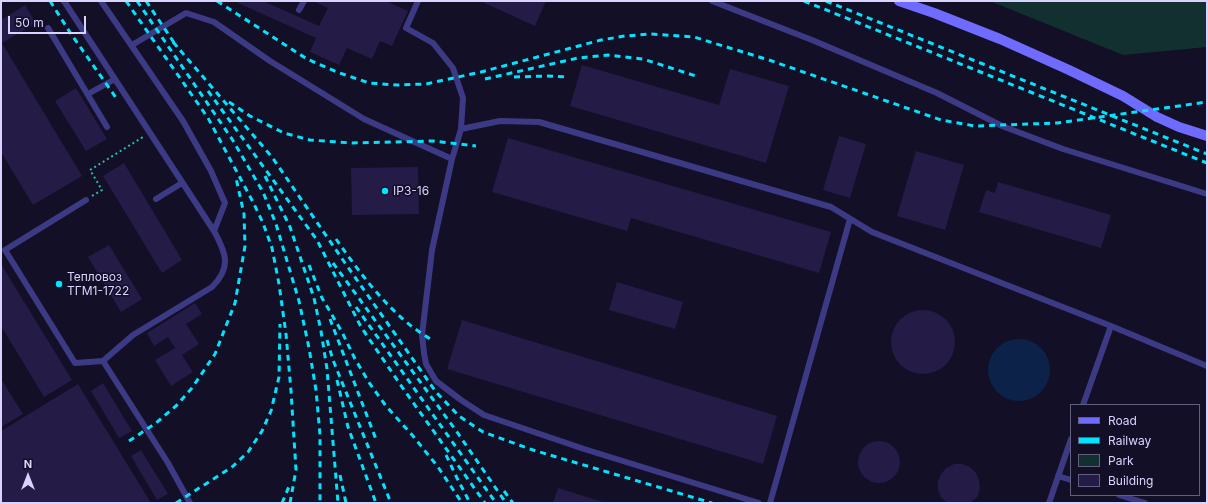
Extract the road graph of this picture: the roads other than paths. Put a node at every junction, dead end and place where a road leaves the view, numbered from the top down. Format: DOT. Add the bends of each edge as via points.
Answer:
graph roads {
  1 [pos="64,1"];
  2 [pos="101,1"];
  3 [pos="304,1"];
  4 [pos="418,1"];
  5 [pos="712,1"];
  6 [pos="899,1"];
  7 [pos="299,10"];
  8 [pos="48,28"];
  9 [pos="132,45"];
  10 [pos="115,78"];
  11 [pos="88,94"];
  12 [pos="107,126"];
  13 [pos="460,129"];
  14 [pos="1207,136"];
  15 [pos="452,159"];
  16 [pos="182,183"];
  17 [pos="1207,194"];
  18 [pos="156,199"];
  19 [pos="86,200"];
  20 [pos="850,219"];
  21 [pos="214,231"];
  22 [pos="1110,326"];
  23 [pos="103,361"];
  24 [pos="1207,366"];
  25 [pos="1083,404"];
  26 [pos="1070,442"];
  27 [pos="1058,476"];
  28 [pos="1070,480"];
  29 [pos="1122,496"];
  30 [pos="190,503"];
  31 [pos="759,503"];
  32 [pos="770,503"];
  33 [pos="1049,503"];
  34 [pos="1144,503"];
  1 -- 10 [label="lane"];
  2 -- 9 [label="lane"];
  3 -- 7 [label="lane"];
  4 -- 13 [label="lane" via="406,28 434,43 454,68 463,98"];
  5 -- 17 [label="lane" via="929,90 1002,126 1064,149"];
  6 -- 14 [label="street" via="1000,39 1123,96 1157,118"];
  8 -- 11 [label="lane"];
  9 -- 15 [label="lane" via="186,13 214,22 270,61 364,118"];
  9 -- 21 [label="lane" via="183,121 211,171 225,203"];
  10 -- 11 [label="lane"];
  10 -- 16 [label="lane"];
  11 -- 12 [label="lane"];
  13 -- 15 [label="lane"];
  13 -- 20 [label="lane" via="500,121 540,122 831,207"];
  15 -- 31 [label="lane" via="432,250 422,335 426,364 436,381 484,415"];
  16 -- 18 [label="lane"];
  16 -- 21 [label="lane"];
  19 -- 23 [label="lane" via="5,250 75,362"];
  20 -- 22 [label="lane" via="872,232"];
  20 -- 32 [label="lane"];
  21 -- 23 [label="lane" via="226,258 225,269 220,279 212,287 133,335"];
  22 -- 24 [label="lane"];
  22 -- 25 [label="lane"];
  23 -- 30 [label="lane" via="168,463"];
  26 -- 27 [label="lane"];
  27 -- 28 [label="lane"];
  27 -- 33 [label="lane"];
  29 -- 34 [label="lane"];
}
